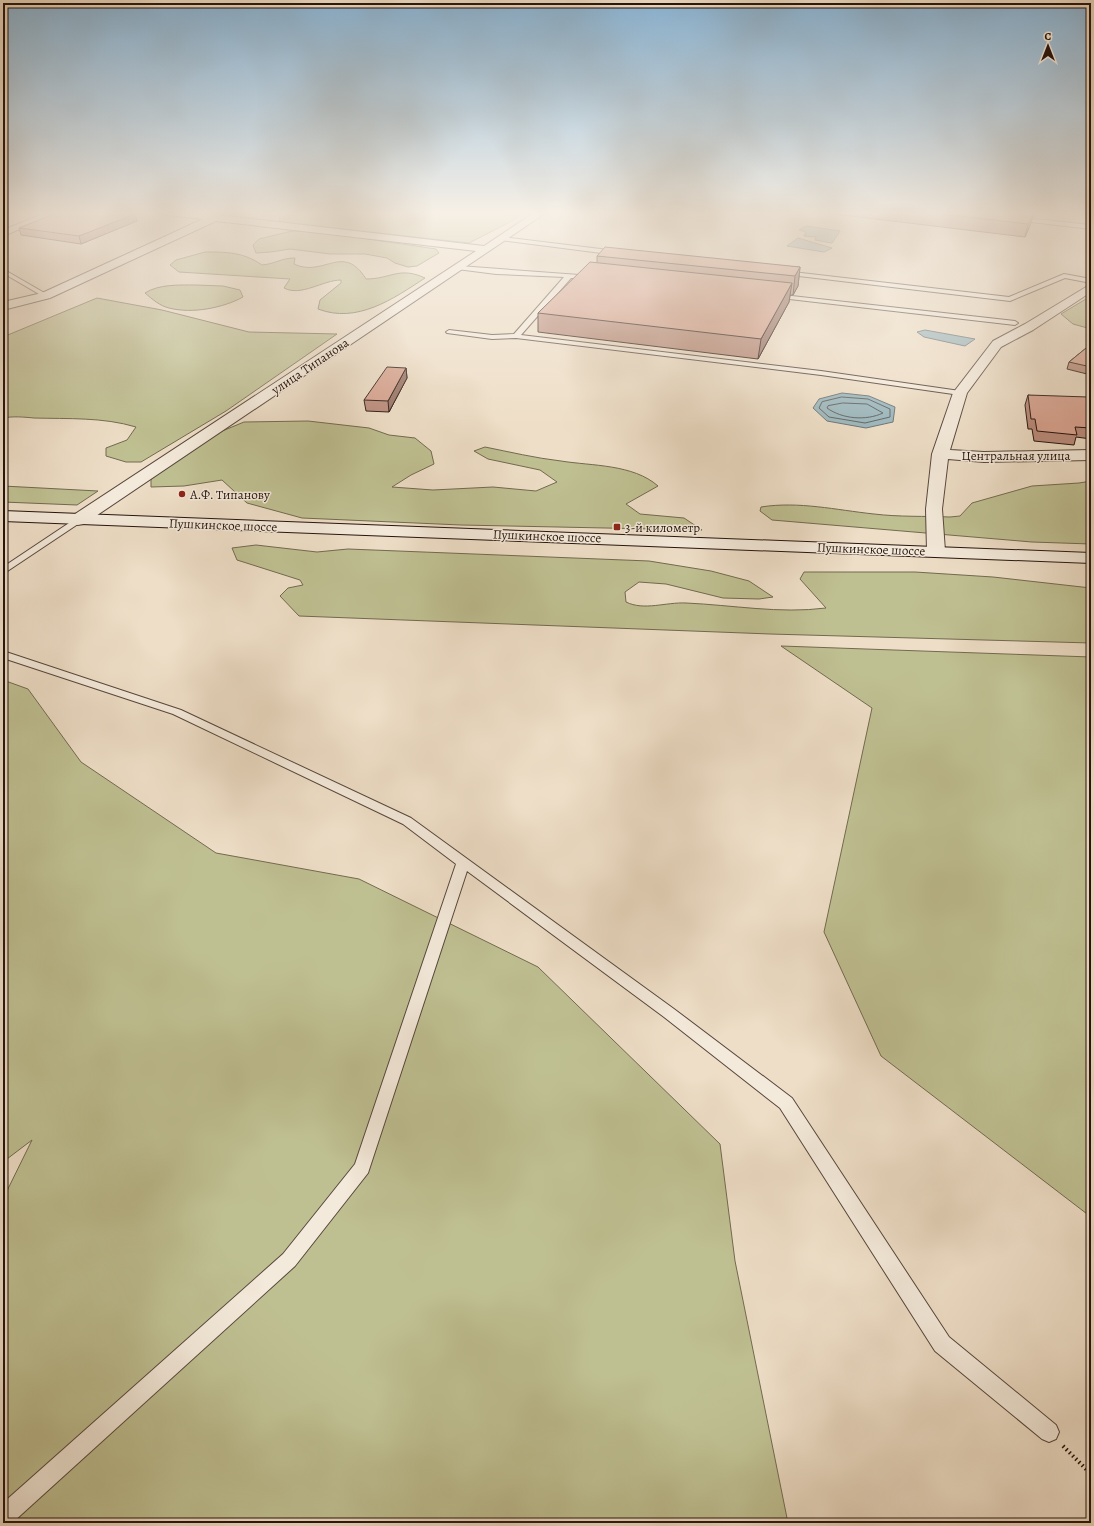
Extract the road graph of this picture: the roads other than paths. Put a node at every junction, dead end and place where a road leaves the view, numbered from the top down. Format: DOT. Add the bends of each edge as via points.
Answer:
graph roads {
  1 [pos="24,283"];
  2 [pos="73,283"];
  3 [pos="436,283"];
  4 [pos="563,283"];
  5 [pos="873,283"];
  6 [pos="1047,283"];
  7 [pos="1091,287"];
  8 [pos="765,295"];
  9 [pos="46,296"];
  10 [pos="3,306"];
  11 [pos="1015,323"];
  12 [pos="449,332"];
  13 [pos="516,336"];
  14 [pos="960,393"];
  15 [pos="940,454"];
  16 [pos="1091,456"];
  17 [pos="3,516"];
  18 [pos="78,520"];
  19 [pos="936,551"];
  20 [pos="1091,558"];
  21 [pos="3,571"];
  22 [pos="3,654"];
  23 [pos="463,862"];
  24 [pos="1049,1432"];
  25 [pos="3,1517"];
  1 -- 9 [label="lane"];
  2 -- 9 [label="street"];
  3 -- 18 [label="street, улица Типанова"];
  4 -- 13 [label="lane"];
  5 -- 6 [label="lane" via="1010,299"];
  7 -- 14 [label="street" via="1029,327 997,344"];
  8 -- 11 [label="lane"];
  9 -- 10 [label="street"];
  12 -- 13 [label="lane" via="492,337"];
  13 -- 14 [label="lane" via="813,372"];
  14 -- 15 [label="street"];
  15 -- 16 [label="street, Центральная улица" via="984,457"];
  15 -- 19 [label="street" via="935,490"];
  17 -- 18 [label="street, Пушкинское шоссе"];
  18 -- 19 [label="street, Пушкинское шоссе"];
  18 -- 21 [label="lane"];
  19 -- 20 [label="street, Пушкинское шоссе"];
  22 -- 23 [label="lane" via="177,712 407,821"];
  23 -- 24 [label="lane" via="669,1013 786,1103 942,1344"];
  23 -- 25 [label="lane" via="362,1168 289,1260"];
}
